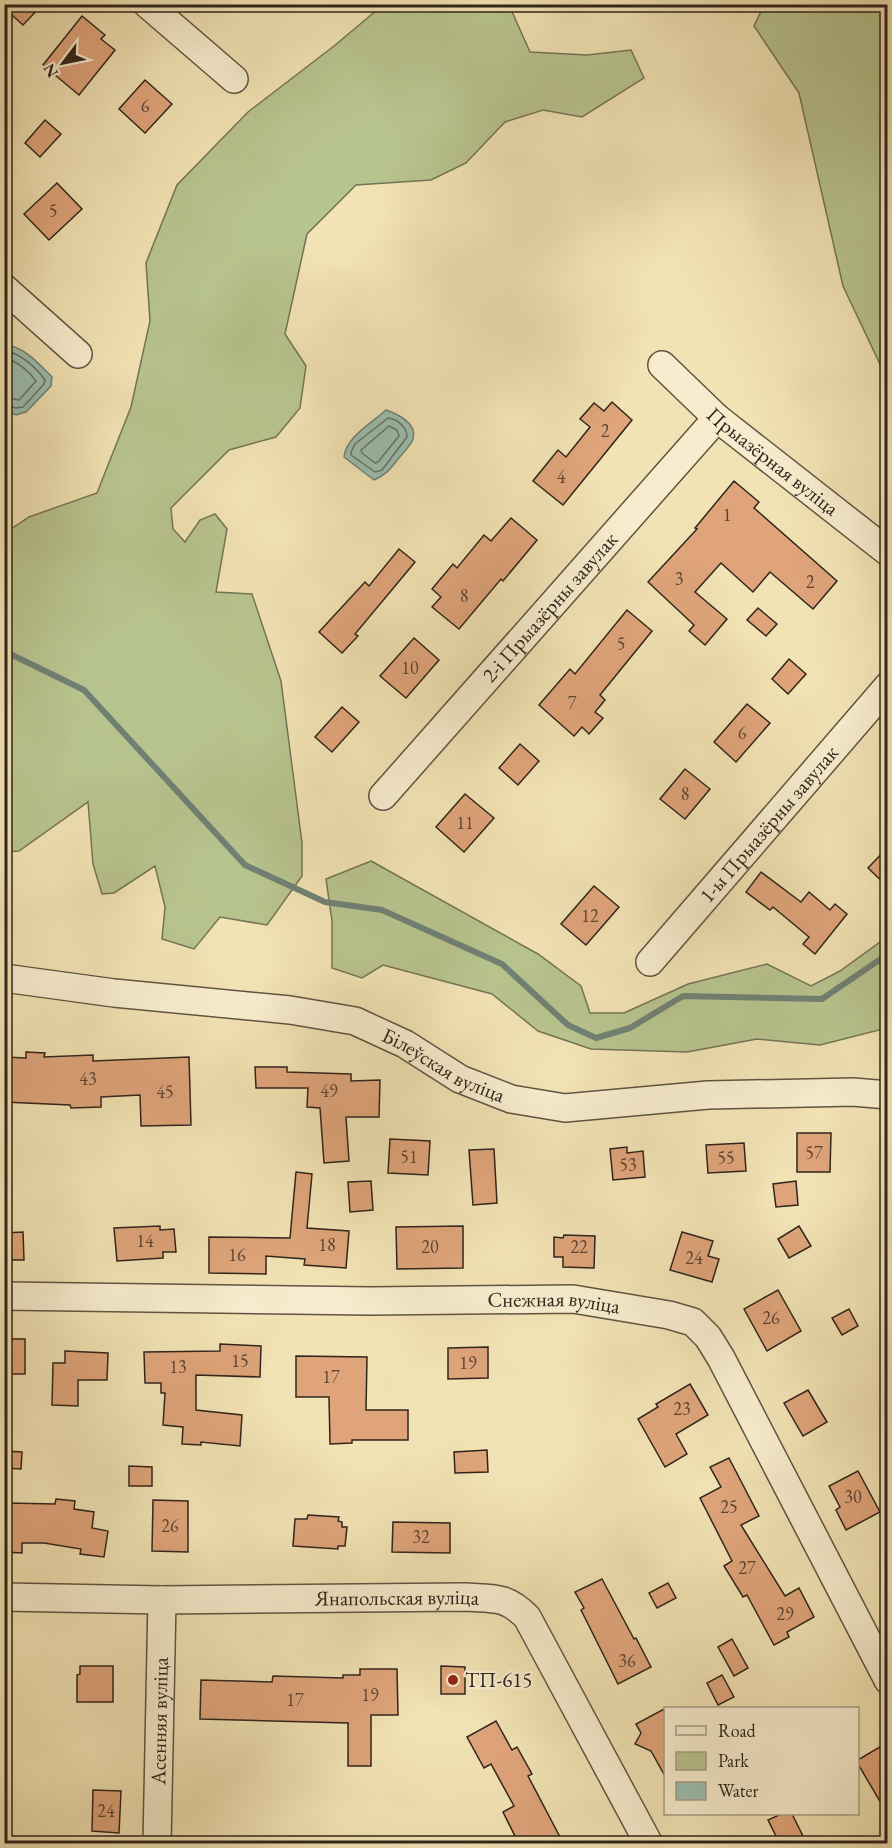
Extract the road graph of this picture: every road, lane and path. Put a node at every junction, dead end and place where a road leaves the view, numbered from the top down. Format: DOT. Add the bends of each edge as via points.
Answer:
graph roads {
  1 [pos="147,4"];
  2 [pos="234,80"];
  3 [pos="4,288"];
  4 [pos="78,354"];
  5 [pos="662,365"];
  6 [pos="717,418"];
  7 [pos="888,552"];
  8 [pos="888,686"];
  9 [pos="383,796"];
  10 [pos="650,962"];
  11 [pos="4,978"];
  12 [pos="888,1095"];
  13 [pos="4,1296"];
  14 [pos="4,1597"];
  15 [pos="162,1600"];
  16 [pos="888,1680"];
  17 [pos="157,1844"];
  18 [pos="649,1844"];
  1 -- 2 [label="street"];
  3 -- 4 [label="street"];
  5 -- 6 [label="street, Прыазёрная вуліца"];
  6 -- 7 [label="street, Прыазёрная вуліца"];
  6 -- 9 [label="street, 2-і Прыазёрны завулак"];
  8 -- 10 [label="street, 1-ы Прыазёрны завулак"];
  11 -- 12 [label="street, Білеўская вуліца" via="290,1010 355,1021 405,1044 460,1079 511,1099 565,1108 708,1095"];
  13 -- 16 [label="street, Снежная вуліца" via="370,1301 573,1299 693,1322 721,1358"];
  14 -- 15 [label="street, Янапольская вуліца"];
  15 -- 17 [label="street, Асенняя вуліца"];
  15 -- 18 [label="street, Янапольская вуліца" via="464,1597 514,1604 527,1617"];
}
